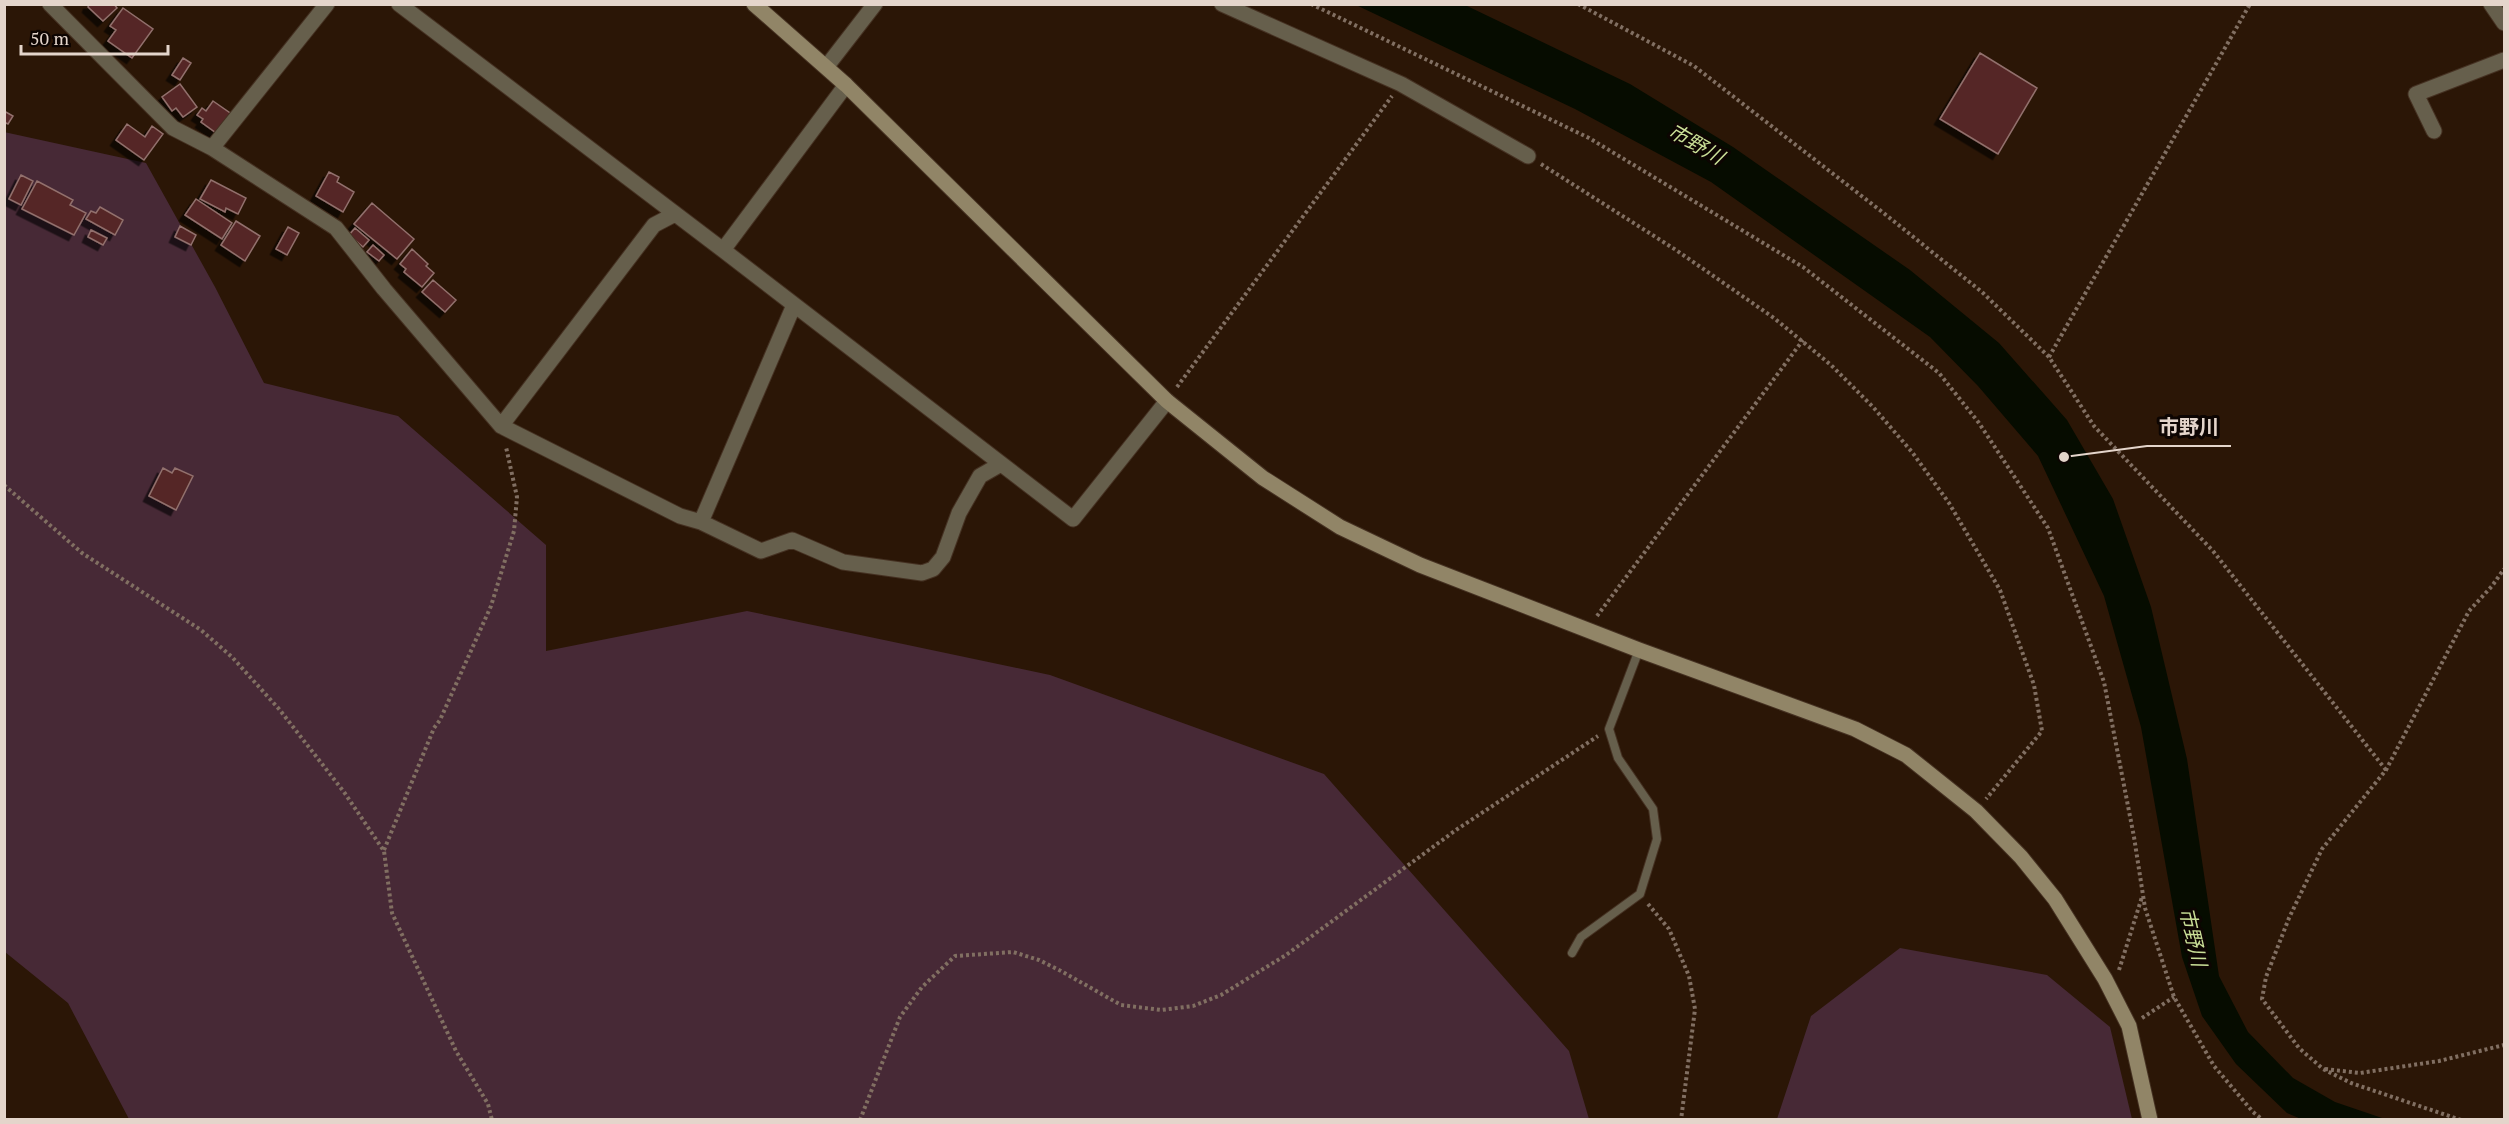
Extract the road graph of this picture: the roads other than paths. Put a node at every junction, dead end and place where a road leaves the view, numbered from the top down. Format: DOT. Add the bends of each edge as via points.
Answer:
graph roads {
  1 [pos="50,4"];
  2 [pos="327,4"];
  3 [pos="399,4"];
  4 [pos="754,4"];
  5 [pos="875,4"];
  6 [pos="1222,4"];
  7 [pos="2491,4"];
  8 [pos="2505,23"];
  9 [pos="2505,60"];
  10 [pos="827,66"];
  11 [pos="846,85"];
  12 [pos="2434,131"];
  13 [pos="212,148"];
  14 [pos="1528,156"];
  15 [pos="675,214"];
  16 [pos="723,250"];
  17 [pos="794,305"];
  18 [pos="1167,401"];
  19 [pos="501,426"];
  20 [pos="1000,464"];
  21 [pos="701,522"];
  22 [pos="1639,650"];
  23 [pos="1572,954"];
  24 [pos="2150,1119"];
  1 -- 13 [label="street" via="173,128"];
  2 -- 13 [label="street"];
  3 -- 15 [label="street"];
  4 -- 10 [label="street"];
  5 -- 10 [label="street"];
  6 -- 14 [label="street" via="1401,84"];
  7 -- 8 [label="street"];
  9 -- 12 [label="street" via="2416,94"];
  10 -- 11 [label="street"];
  11 -- 16 [label="street"];
  11 -- 18 [label="street"];
  13 -- 19 [label="street" via="336,228"];
  15 -- 16 [label="street"];
  15 -- 19 [label="street" via="654,225"];
  16 -- 17 [label="street"];
  17 -- 20 [label="street"];
  17 -- 21 [label="street"];
  18 -- 20 [label="street" via="1073,519"];
  18 -- 22 [label="street" via="1263,478 1340,526 1420,565"];
  19 -- 21 [label="street" via="680,516"];
  20 -- 21 [label="street" via="980,476 959,513 943,557 933,569 922,573 843,562 792,540 761,551"];
  22 -- 23 [label="lane" via="1609,729 1618,758 1653,809 1657,839 1640,894 1581,937"];
  22 -- 24 [label="street" via="1856,729 1906,755 1976,811 2055,898 2108,985 2129,1026"];
}
